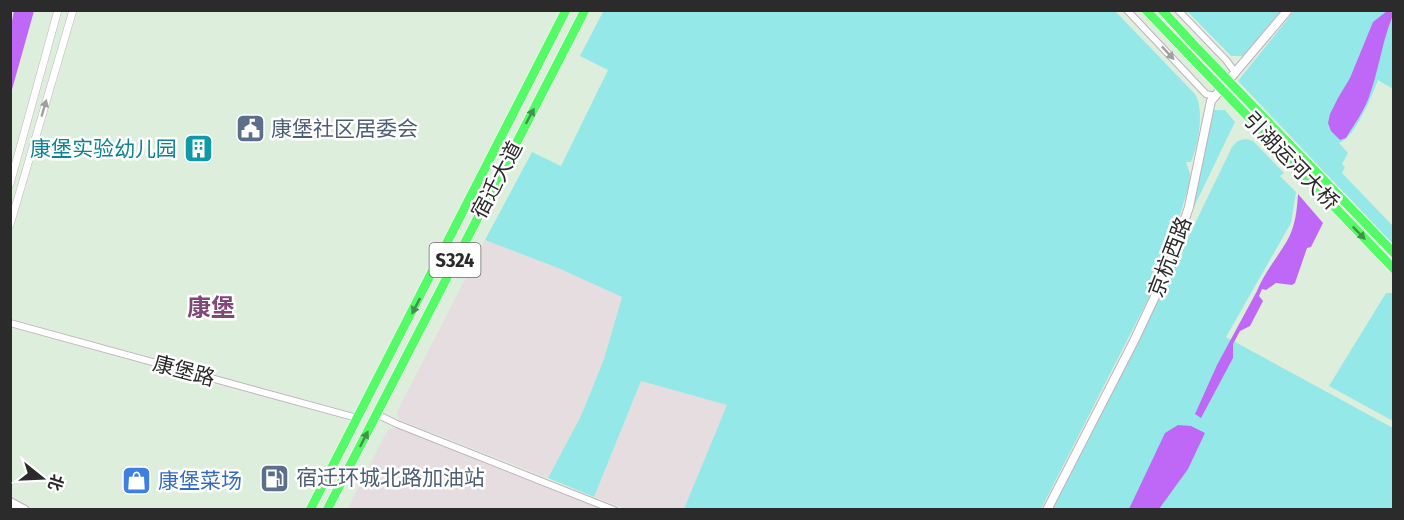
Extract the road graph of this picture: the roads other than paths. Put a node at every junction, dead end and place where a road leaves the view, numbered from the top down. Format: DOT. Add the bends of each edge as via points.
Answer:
graph roads {
  1 [pos="58,10"];
  2 [pos="73,10"];
  3 [pos="566,10"];
  4 [pos="585,10"];
  5 [pos="1127,10"];
  6 [pos="1146,10"];
  7 [pos="1162,10"];
  8 [pos="1179,10"];
  9 [pos="1288,10"];
  10 [pos="1235,72"];
  11 [pos="1214,96"];
  12 [pos="10,184"];
  13 [pos="10,225"];
  14 [pos="1394,253"];
  15 [pos="1394,269"];
  16 [pos="10,323"];
  17 [pos="376,414"];
  18 [pos="357,418"];
  19 [pos="10,502"];
  20 [pos="25,510"];
  21 [pos="310,510"];
  22 [pos="327,510"];
  23 [pos="614,510"];
  24 [pos="1047,510"];
  1 -- 12 [label="street"];
  13 -- 2 [label="street, one-way"];
  3 -- 18 [label="main road, 宿迁大道 / S324, one-way"];
  17 -- 4 [label="main road, 宿迁大道 / S324, one-way"];
  5 -- 11 [label="street, one-way" via="1206,94"];
  6 -- 15 [label="main road, 引湖运河大桥, one-way, bridge"];
  7 -- 14 [label="main road, 引湖运河大桥, bridge"];
  8 -- 10 [label="street"];
  9 -- 10 [label="main road, 京杭西路"];
  10 -- 11 [label="main road, 京杭西路"];
  11 -- 24 [label="main road, 京杭西路" via="1189,207 1168,269"];
  16 -- 18 [label="street, 康堡路"];
  22 -- 17 [label="main road, 宿迁大道 / S324, one-way"];
  17 -- 23 [label="street"];
  18 -- 21 [label="main road, 宿迁大道 / S324"];
  19 -- 20 [label="main road"];
}
